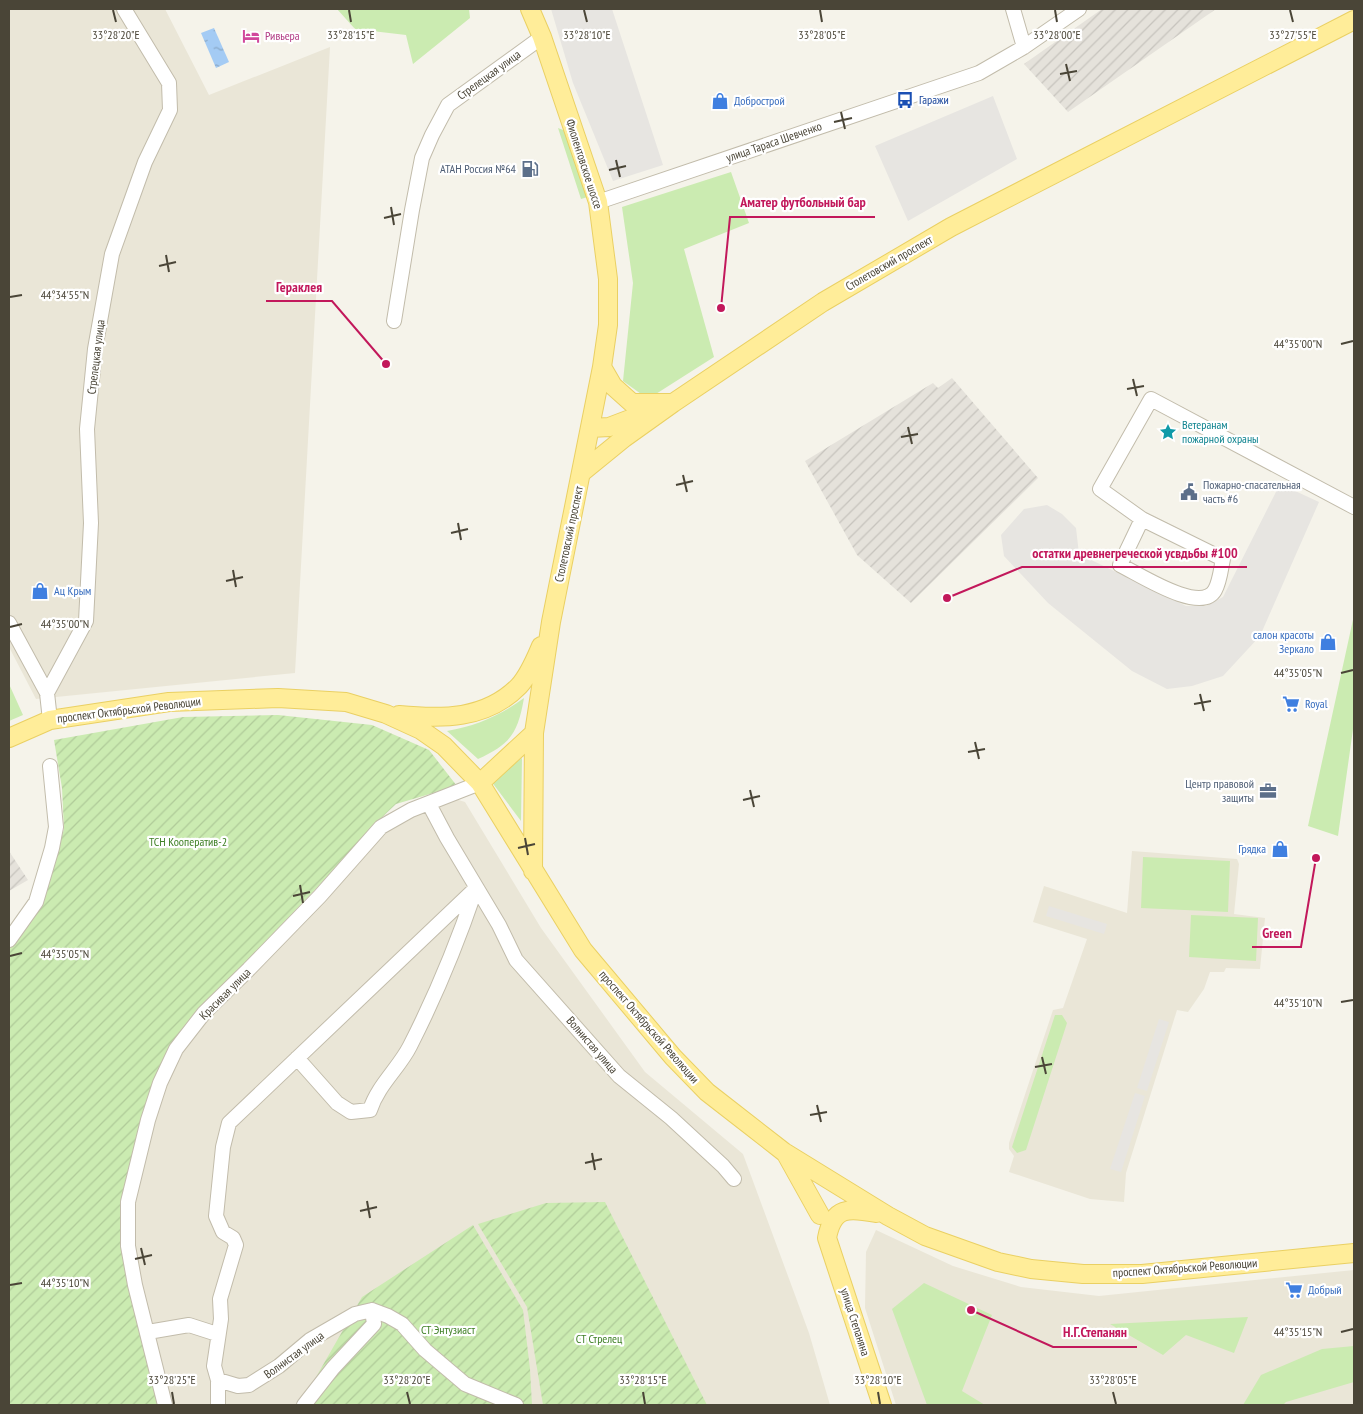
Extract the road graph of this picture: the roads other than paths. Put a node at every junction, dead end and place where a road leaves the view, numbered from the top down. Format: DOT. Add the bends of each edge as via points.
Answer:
graph roads {
  1 [pos="124,9"];
  2 [pos="530,9"];
  3 [pos="1012,9"];
  4 [pos="1079,9"];
  5 [pos="1354,20"];
  6 [pos="542,37"];
  7 [pos="1024,48"];
  8 [pos="598,202"];
  9 [pos="394,321"];
  10 [pos="602,367"];
  11 [pos="673,403"];
  12 [pos="591,428"];
  13 [pos="581,473"];
  14 [pos="1354,507"];
  15 [pos="1142,519"];
  16 [pos="551,622"];
  17 [pos="9,624"];
  18 [pos="47,693"];
  19 [pos="386,714"];
  20 [pos="50,720"];
  21 [pos="74,721"];
  22 [pos="534,733"];
  23 [pos="9,738"];
  24 [pos="9,746"];
  25 [pos="50,766"];
  26 [pos="480,783"];
  27 [pos="429,804"];
  28 [pos="533,872"];
  29 [pos="476,888"];
  30 [pos="9,940"];
  31 [pos="297,1058"];
  32 [pos="784,1152"];
  33 [pos="734,1179"];
  34 [pos="828,1179"];
  35 [pos="820,1215"];
  36 [pos="888,1216"];
  37 [pos="827,1238"];
  38 [pos="1354,1253"];
  39 [pos="372,1310"];
  40 [pos="148,1332"];
  41 [pos="217,1334"];
  42 [pos="218,1380"];
  43 [pos="165,1405"];
  44 [pos="218,1405"];
  45 [pos="304,1405"];
  46 [pos="516,1405"];
  47 [pos="882,1405"];
  1 -- 18 [label="street, Стрелецкая улица" via="169,83 170,110 145,162 112,254 95,349 87,429 90,523 86,621"];
  2 -- 6 [label="main road, Фиолентовское шоссе"];
  3 -- 7 [label="street"];
  4 -- 7 [label="street, улица Тараса Шевченко"];
  5 -- 11 [label="main road, Столетовский проспект" via="951,227 823,302"];
  6 -- 8 [label="main road, Фиолентовское шоссе"];
  6 -- 9 [label="street, Стрелецкая улица" via="448,105 432,134 422,158 413,201"];
  7 -- 8 [label="street, улица Тараса Шевченко" via="979,73"];
  8 -- 10 [label="main road, Фиолентовское шоссе" via="608,279 608,324"];
  10 -- 11 [label="main road" via="613,386 632,403"];
  10 -- 12 [label="main road, Фиолентовское шоссе"];
  11 -- 12 [label="main road" via="608,427"];
  11 -- 13 [label="main road, Столетовский проспект"];
  12 -- 13 [label="main road, Фиолентовское шоссе"];
  13 -- 16 [label="main road, Столетовский проспект"];
  14 -- 15 [label="street" via="1151,399 1100,489"];
  15 -- 15 [label="street" via="1223,559 1215,590 1205,599 1190,599 1120,565"];
  16 -- 19 [label="main road, Столетовский проспект" via="530,671 518,687 496,703 467,714 439,719"];
  16 -- 22 [label="main road, Столетовский проспект"];
  17 -- 18 [label="street"];
  18 -- 20 [label="street"];
  19 -- 21 [label="main road, проспект Октябрьской Революции" via="346,702 278,698 169,702"];
  19 -- 26 [label="main road, проспект Октябрьской Революции" via="421,730 444,746"];
  20 -- 21 [label="main road, проспект Октябрьской Революции"];
  20 -- 23 [label="main road, проспект Октябрьской Революции"];
  21 -- 24 [label="main road"];
  21 -- 26 [label="main road" via="173,710 273,705 348,710 402,730"];
  22 -- 26 [label="main road"];
  22 -- 28 [label="main road, Столетовский проспект"];
  25 -- 30 [label="street" via="56,827 52,848 36,902"];
  26 -- 27 [label="street, Красивая улица"];
  26 -- 28 [label="main road, проспект Октябрьской Революции"];
  27 -- 29 [label="street, Волнистая улица"];
  27 -- 40 [label="street, Красивая улица" via="381,827 308,909 204,1013 176,1049 148,1120 128,1202 128,1246"];
  28 -- 32 [label="main road, проспект Октябрьской Революции" via="583,950 673,1057 708,1092"];
  29 -- 31 [label="street"];
  29 -- 31 [label="street" via="453,956 413,1040 374,1098 370,1110 351,1112 337,1103"];
  29 -- 33 [label="street, Волнистая улица" via="516,960 619,1076 671,1118"];
  31 -- 41 [label="street" via="229,1123 223,1147 216,1216 223,1232 233,1238 236,1245 220,1299 221,1319"];
  32 -- 34 [label="main road, проспект Октябрьской Революции"];
  32 -- 35 [label="main road, улица Степаняна"];
  34 -- 35 [label="main road, улица Степаняна" via="821,1193"];
  34 -- 36 [label="main road, проспект Октябрьской Революции"];
  35 -- 37 [label="street, улица Степаняна"];
  36 -- 37 [label="main road" via="854,1209 840,1212 830,1222"];
  36 -- 38 [label="main road, проспект Октябрьской Революции" via="925,1236 998,1262 1083,1274 1142,1274"];
  37 -- 47 [label="main road, улица Степаняна"];
  39 -- 42 [label="street, Волнистая улица" via="355,1314 310,1340 279,1366 249,1385 238,1386"];
  39 -- 45 [label="street" via="374,1324"];
  39 -- 46 [label="street" via="402,1324 425,1350 464,1384"];
  40 -- 41 [label="street" via="189,1326"];
  40 -- 43 [label="street, Красивая улица"];
  41 -- 42 [label="street" via="214,1366"];
  42 -- 44 [label="street"];
}
